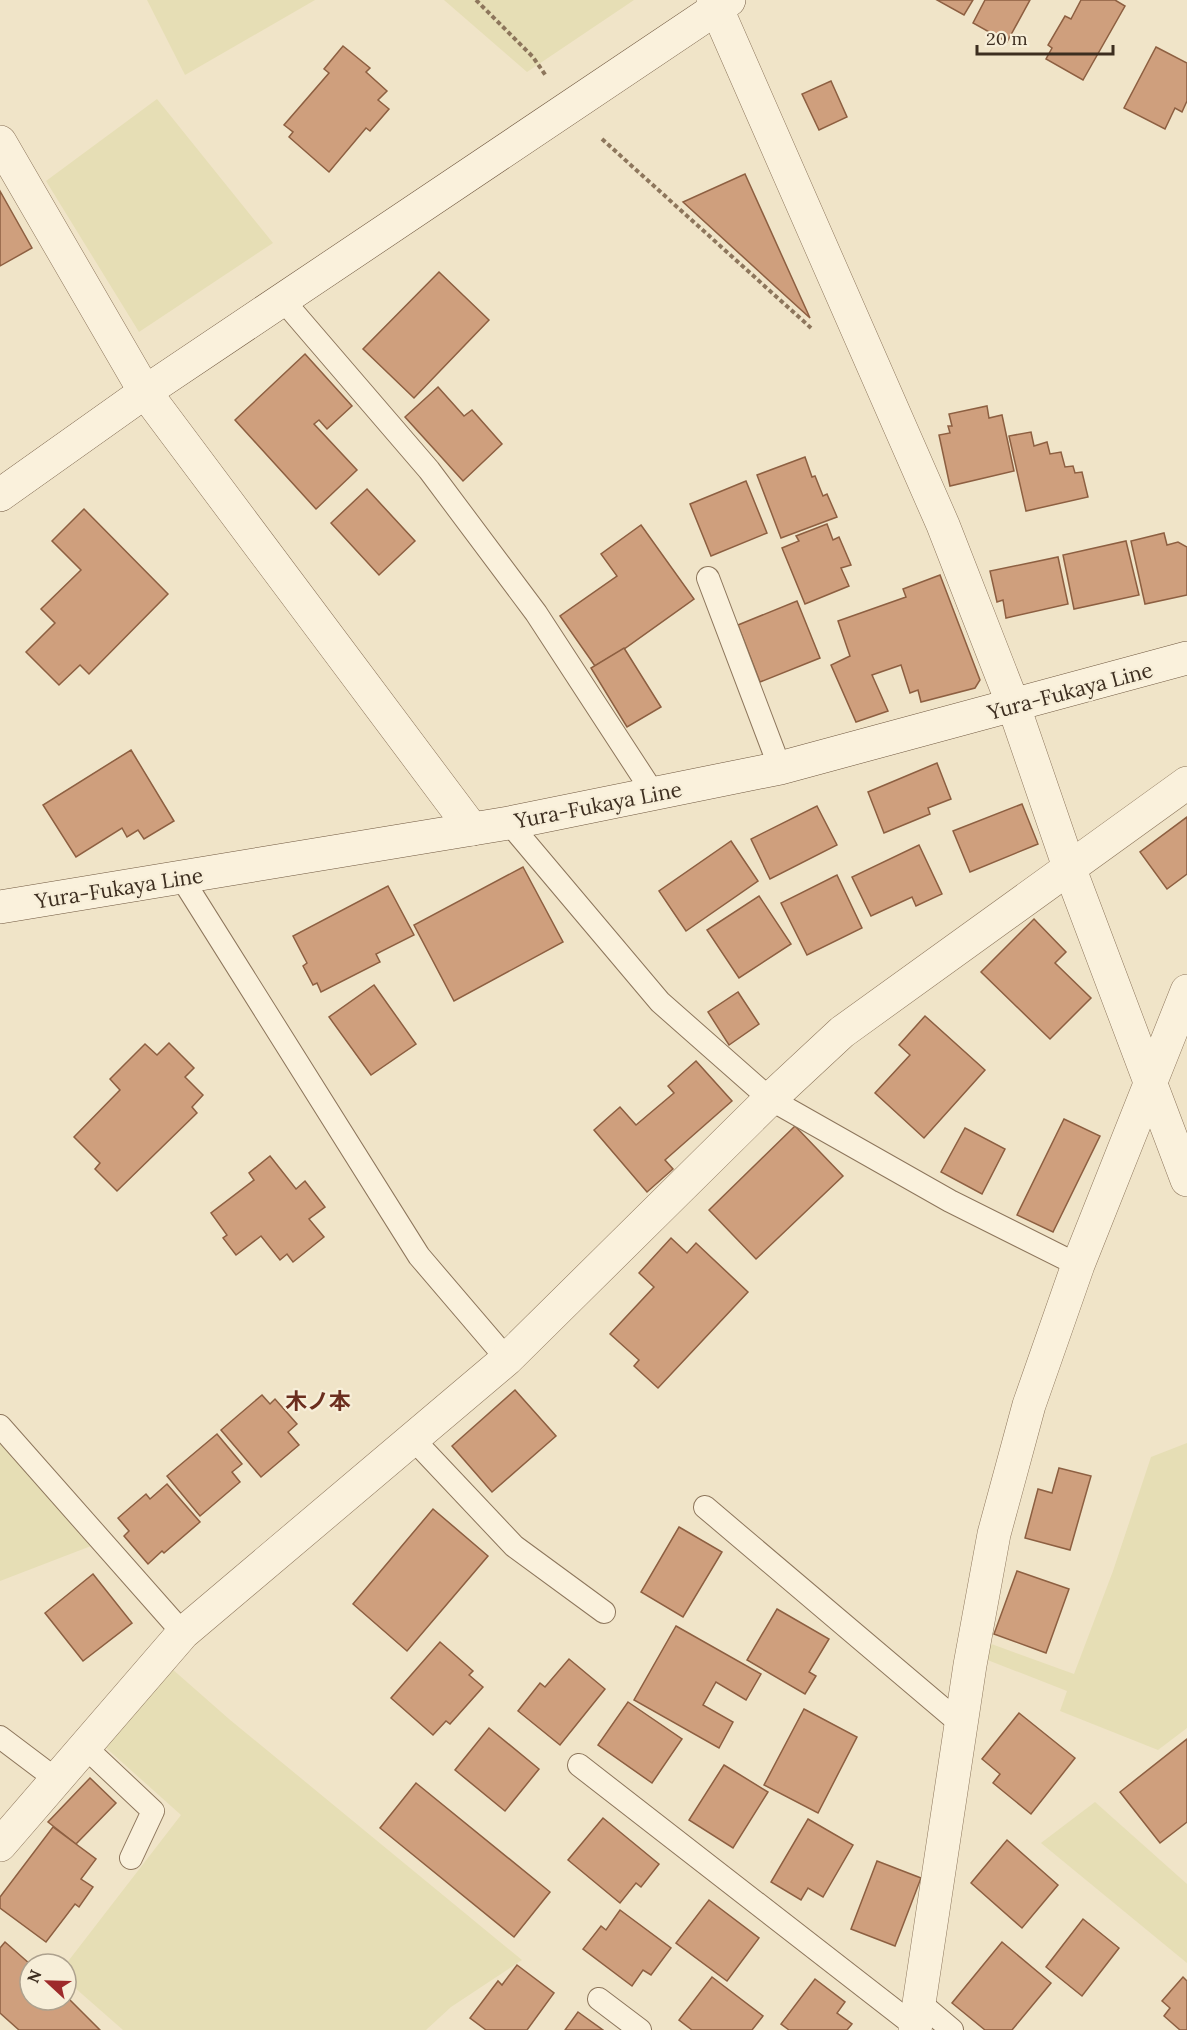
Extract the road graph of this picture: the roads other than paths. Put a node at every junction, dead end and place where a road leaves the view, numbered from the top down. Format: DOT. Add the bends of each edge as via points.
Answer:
graph roads {
  1 [pos="719,3"];
  2 [pos="0,142"];
  3 [pos="282,299"];
  4 [pos="145,392"];
  5 [pos="0,495"];
  6 [pos="708,578"];
  7 [pos="1187,658"];
  8 [pos="1014,706"];
  9 [pos="780,768"];
  10 [pos="1187,783"];
  11 [pos="654,794"];
  12 [pos="509,823"];
  13 [pos="472,829"];
  14 [pos="1070,867"];
  15 [pos="181,878"];
  16 [pos="0,907"];
  17 [pos="1187,991"];
  18 [pos="1151,1086"];
  19 [pos="770,1099"];
  20 [pos="1187,1180"];
  21 [pos="1078,1265"];
  22 [pos="507,1359"];
  23 [pos="0,1426"];
  24 [pos="413,1439"];
  25 [pos="705,1507"];
  26 [pos="604,1612"];
  27 [pos="183,1634"];
  28 [pos="961,1724"];
  29 [pos="0,1737"];
  30 [pos="85,1747"];
  31 [pos="579,1765"];
  32 [pos="57,1780"];
  33 [pos="0,1845"];
  34 [pos="131,1858"];
  35 [pos="599,1999"];
  36 [pos="917,2019"];
  37 [pos="640,2030"];
  38 [pos="952,2030"];
  1 -- 3 [label="street"];
  1 -- 8 [label="street" via="943,525"];
  2 -- 4 [label="street"];
  3 -- 4 [label="street"];
  3 -- 11 [label="lane" via="429,470 536,613"];
  4 -- 5 [label="street"];
  4 -- 13 [label="street"];
  6 -- 9 [label="lane"];
  7 -- 8 [label="street, Yura-Fukaya Line"];
  8 -- 9 [label="street, Yura-Fukaya Line"];
  8 -- 14 [label="street"];
  9 -- 11 [label="street, Yura-Fukaya Line"];
  10 -- 14 [label="street"];
  11 -- 12 [label="street, Yura-Fukaya Line"];
  12 -- 13 [label="street, Yura-Fukaya Line"];
  12 -- 19 [label="lane" via="660,1002"];
  13 -- 15 [label="street, Yura-Fukaya Line"];
  14 -- 18 [label="street"];
  14 -- 19 [label="street" via="842,1032"];
  15 -- 16 [label="street, Yura-Fukaya Line"];
  15 -- 22 [label="lane" via="419,1257"];
  17 -- 18 [label="street"];
  18 -- 20 [label="street"];
  18 -- 21 [label="street"];
  19 -- 21 [label="lane" via="950,1201"];
  19 -- 22 [label="street"];
  21 -- 28 [label="street" via="1029,1405 994,1534"];
  22 -- 24 [label="street"];
  23 -- 27 [label="lane"];
  24 -- 26 [label="lane" via="514,1546"];
  24 -- 27 [label="street"];
  25 -- 28 [label="lane"];
  27 -- 30 [label="street"];
  28 -- 36 [label="street"];
  29 -- 32 [label="lane"];
  30 -- 32 [label="street"];
  30 -- 34 [label="lane" via="153,1811"];
  31 -- 36 [label="lane"];
  32 -- 33 [label="street"];
  35 -- 37 [label="lane"];
  36 -- 38 [label="lane"];
}
